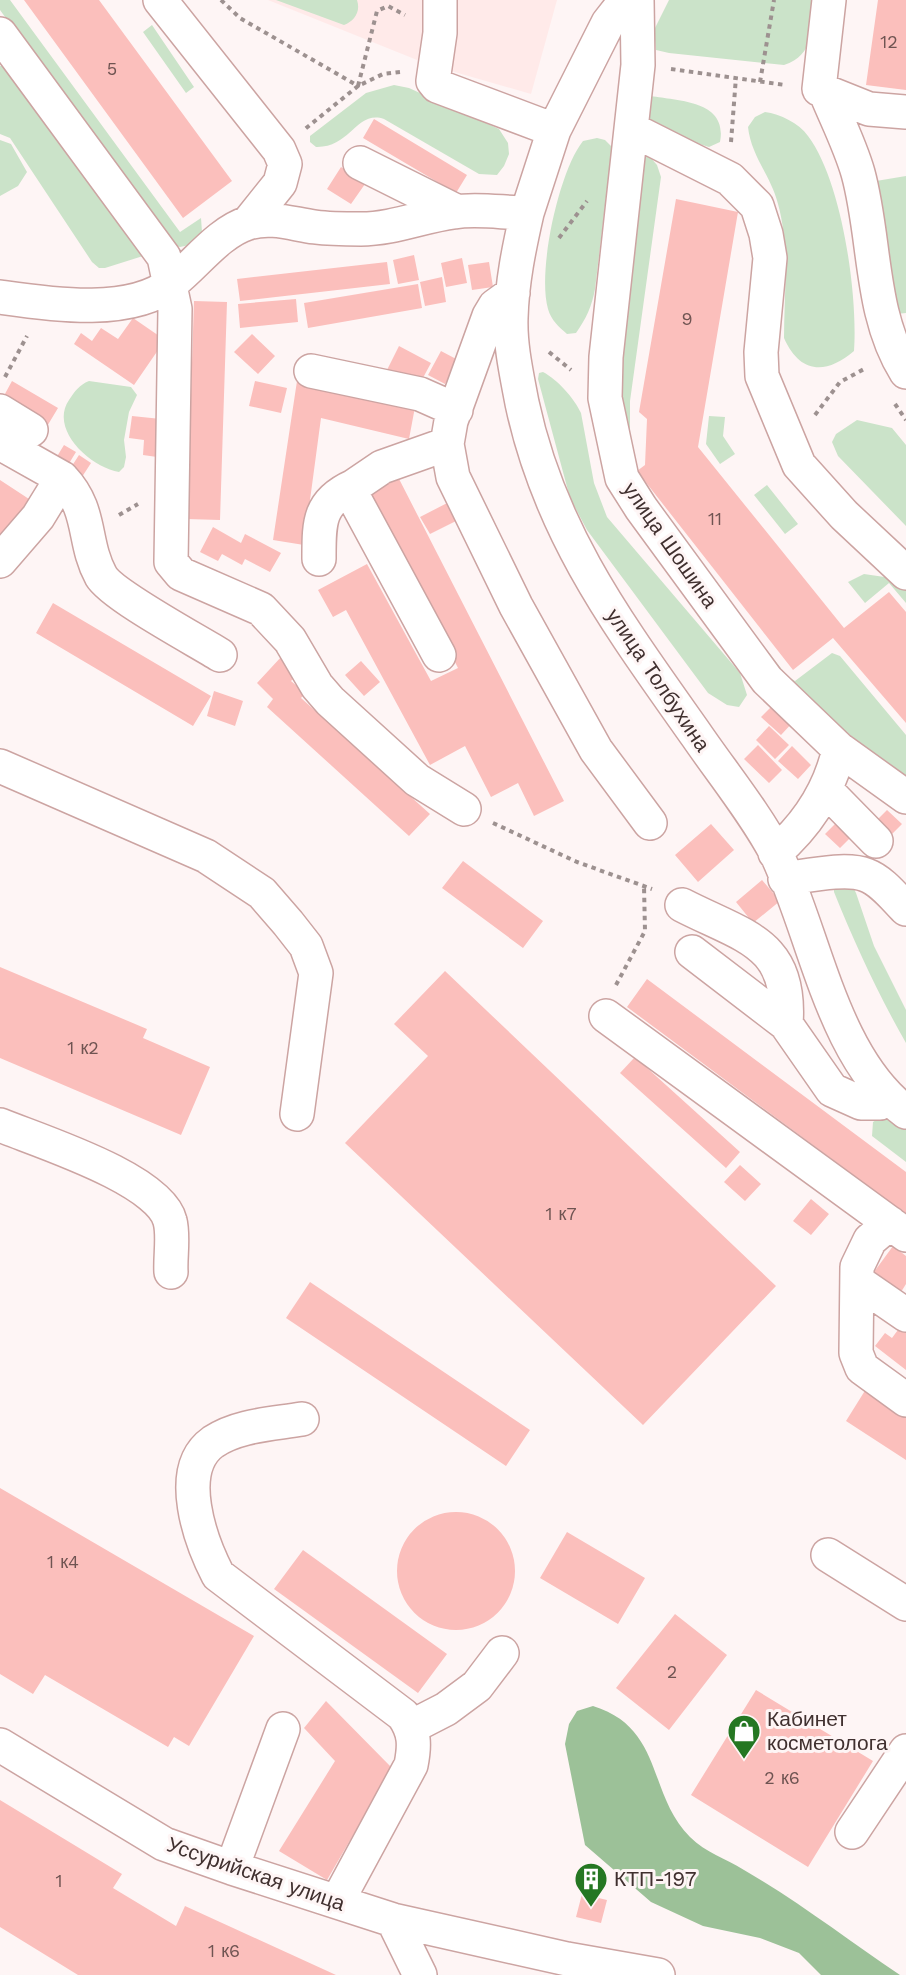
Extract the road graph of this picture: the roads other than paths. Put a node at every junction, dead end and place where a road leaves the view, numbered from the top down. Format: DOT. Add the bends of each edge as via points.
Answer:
graph roads {
  1 [pos="160,0"];
  2 [pos="440,0"];
  3 [pos="626,0"];
  4 [pos="637,0"];
  5 [pos="829,0"];
  6 [pos="0,34"];
  7 [pos="825,91"];
  8 [pos="906,112"];
  9 [pos="554,130"];
  10 [pos="629,142"];
  11 [pos="360,163"];
  12 [pos="456,211"];
  13 [pos="527,213"];
  14 [pos="248,223"];
  15 [pos="171,285"];
  16 [pos="0,297"];
  17 [pos="512,307"];
  18 [pos="902,359"];
  19 [pos="311,370"];
  20 [pos="456,410"];
  21 [pos="0,411"];
  22 [pos="31,430"];
  23 [pos="0,443"];
  24 [pos="447,444"];
  25 [pos="62,478"];
  26 [pos="354,486"];
  27 [pos="319,559"];
  28 [pos="0,561"];
  29 [pos="906,573"];
  30 [pos="220,655"];
  31 [pos="439,655"];
  32 [pos="839,749"];
  33 [pos="0,766"];
  34 [pos="825,789"];
  35 [pos="906,797"];
  36 [pos="464,808"];
  37 [pos="650,823"];
  38 [pos="876,841"];
  39 [pos="780,866"];
  40 [pos="682,905"];
  41 [pos="906,909"];
  42 [pos="692,952"];
  43 [pos="606,1016"];
  44 [pos="786,1024"];
  45 [pos="897,1105"];
  46 [pos="297,1114"];
  47 [pos="0,1125"];
  48 [pos="898,1229"];
  49 [pos="171,1272"];
  50 [pos="858,1282"];
  51 [pos="906,1315"];
  52 [pos="906,1400"];
  53 [pos="302,1419"];
  54 [pos="828,1555"];
  55 [pos="906,1604"];
  56 [pos="502,1653"];
  57 [pos="411,1727"];
  58 [pos="283,1729"];
  59 [pos="0,1745"];
  60 [pos="906,1751"];
  61 [pos="852,1832"];
  62 [pos="232,1868"];
  63 [pos="338,1902"];
  64 [pos="393,1920"];
  65 [pos="420,1975"];
  66 [pos="658,1975"];
  1 -- 14 [label="street" via="279,150 285,164 285,174"];
  2 -- 9 [label="street" via="433,81 436,86"];
  3 -- 9 [label="street" via="608,23"];
  4 -- 10 [label="street, улица Шошина" via="639,33"];
  5 -- 7 [label="street" via="819,89"];
  6 -- 15 [label="street" via="164,257"];
  7 -- 8 [label="street" via="869,109"];
  7 -- 18 [label="street" via="858,171 882,317"];
  9 -- 13 [label="street"];
  10 -- 29 [label="street" via="730,179 757,206 770,258 762,376 799,465 843,515"];
  10 -- 32 [label="street, улица Шошина" via="604,398 622,478 766,680"];
  11 -- 12 [label="street"];
  12 -- 13 [label="street"];
  12 -- 14 [label="street" via="364,229 312,227 280,219"];
  13 -- 17 [label="street, улица Толбухина"];
  14 -- 15 [label="street" via="229,233"];
  15 -- 16 [label="street" via="116,304"];
  15 -- 36 [label="street" via="175,309 171,562 181,574 261,609 290,640 317,686 330,700 417,780"];
  17 -- 20 [label="street" via="495,306 489,316"];
  17 -- 39 [label="street, улица Толбухина" via="517,375 530,439 561,524 598,592"];
  19 -- 20 [label="street" via="420,394"];
  20 -- 24 [label="street"];
  21 -- 22 [label="street"];
  23 -- 25 [label="street"];
  24 -- 26 [label="street" via="381,467"];
  24 -- 37 [label="street" via="453,477 516,606 596,750"];
  25 -- 28 [label="street" via="33,523"];
  25 -- 30 [label="street" via="76,492 95,561 108,586"];
  26 -- 27 [label="street" via="337,493 327,504 321,521"];
  26 -- 31 [label="street" via="353,496"];
  32 -- 34 [label="street"];
  32 -- 35 [label="street, улица Шошина"];
  33 -- 46 [label="street" via="206,856 262,893 288,923 306,946 316,973"];
  34 -- 38 [label="street"];
  34 -- 39 [label="street"];
  39 -- 41 [label="street" via="867,875"];
  39 -- 45 [label="street, улица Толбухина" via="866,1072"];
  40 -- 44 [label="street" via="764,947 782,974 788,999"];
  42 -- 44 [label="street"];
  43 -- 48 [label="street"];
  44 -- 45 [label="street" via="832,1090 861,1103"];
  47 -- 49 [label="street" via="114,1172 151,1193 170,1220"];
  48 -- 50 [label="street" via="870,1240 857,1267"];
  50 -- 51 [label="street"];
  50 -- 52 [label="street" via="856,1353 862,1368"];
  53 -- 57 [label="street" via="238,1430 212,1443 196,1463 193,1493 202,1544 218,1575 403,1715"];
  54 -- 55 [label="street"];
  56 -- 57 [label="street" via="477,1686 446,1709"];
  57 -- 63 [label="street" via="415,1745 411,1765"];
  58 -- 62 [label="street"];
  59 -- 62 [label="street, Уссурийская улица" via="164,1844"];
  60 -- 61 [label="street"];
  62 -- 63 [label="street, Уссурийская улица"];
  63 -- 64 [label="street, Уссурийская улица"];
  64 -- 65 [label="street"];
  64 -- 66 [label="street, Уссурийская улица"];
}
